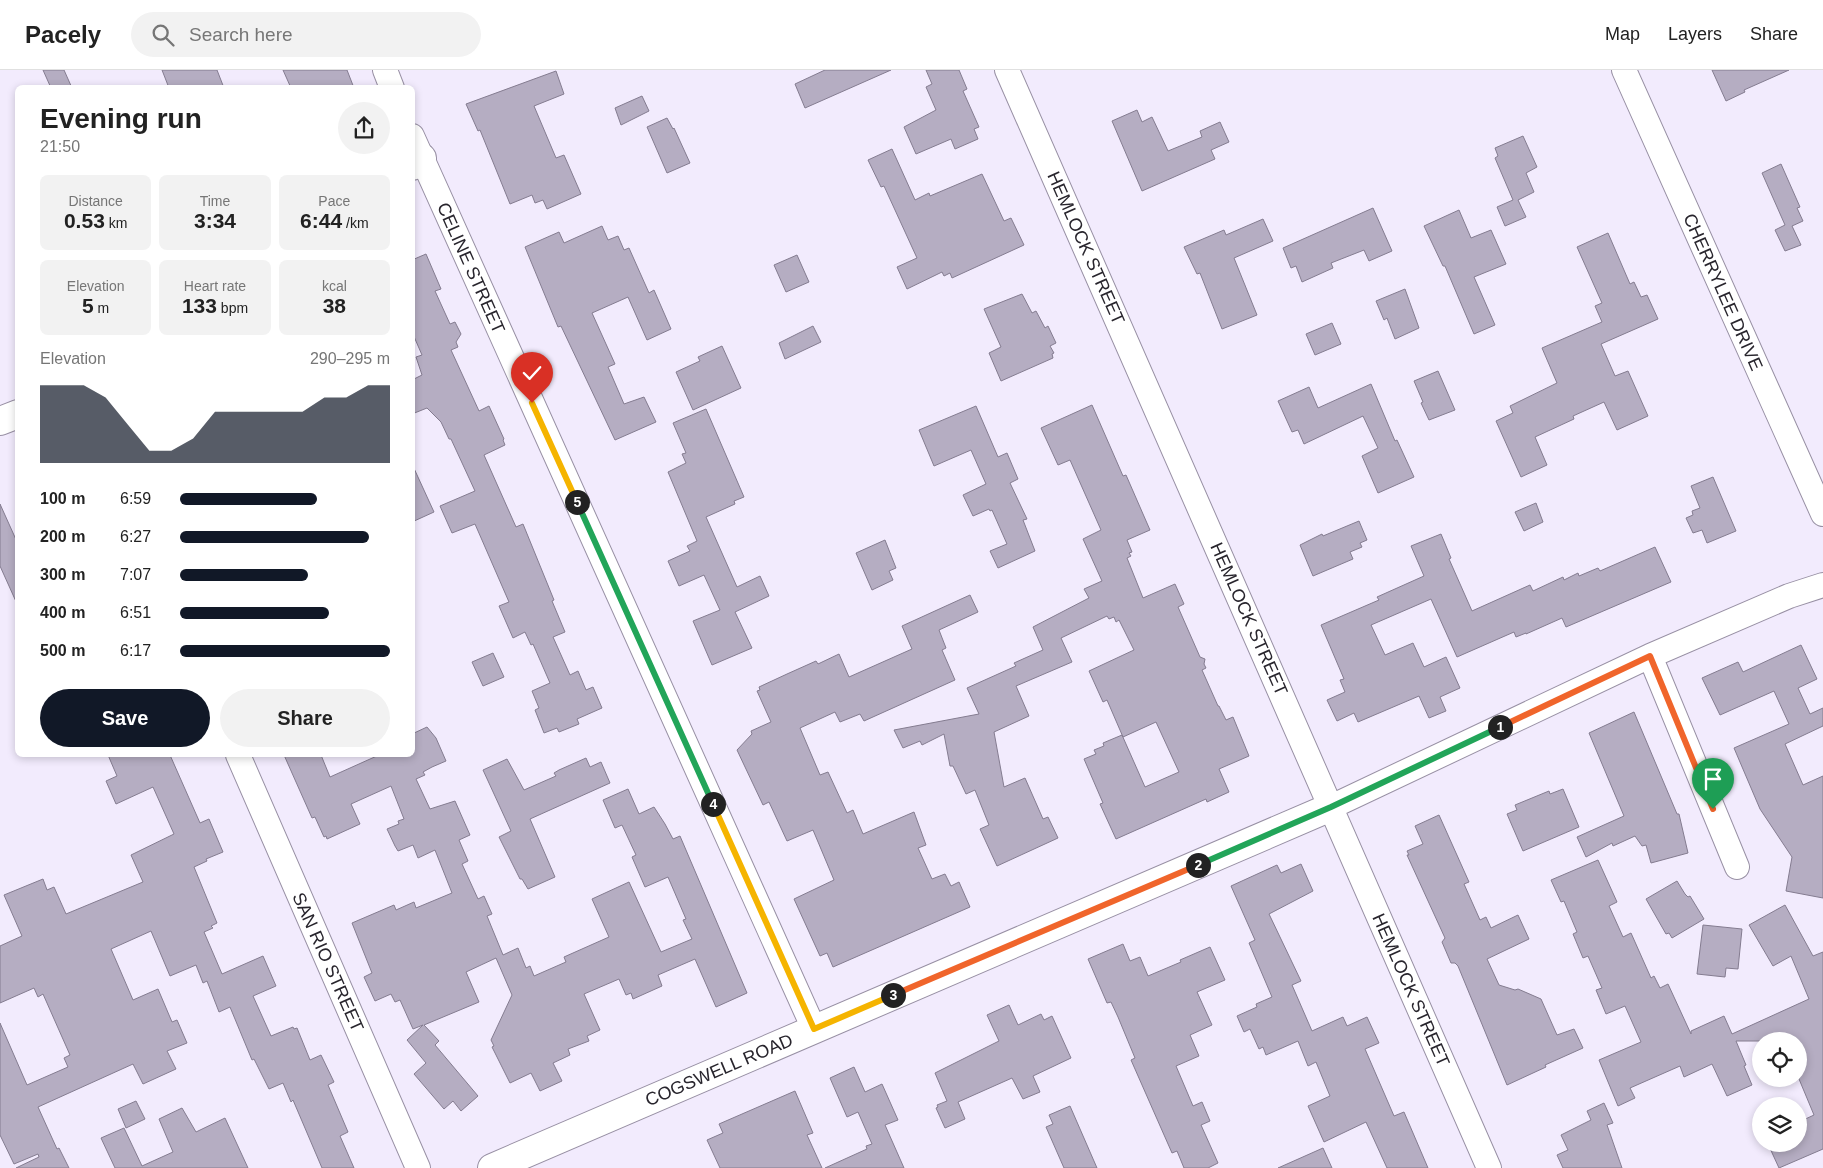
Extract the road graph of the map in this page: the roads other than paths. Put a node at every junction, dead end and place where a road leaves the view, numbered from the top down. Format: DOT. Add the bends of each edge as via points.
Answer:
graph roads {
  1 [pos="384,70"];
  2 [pos="1008,70"];
  3 [pos="1624,70"];
  4 [pos="391,85"];
  5 [pos="416,153"];
  6 [pos="15,415"];
  7 [pos="0,421"];
  8 [pos="1823,514"];
  9 [pos="1823,585"];
  10 [pos="1650,656"];
  11 [pos="239,757"];
  12 [pos="1331,807"];
  13 [pos="1738,867"];
  14 [pos="814,1029"];
  15 [pos="418,1168"];
  16 [pos="492,1168"];
  17 [pos="1489,1168"];
  1 -- 4 [label="street"];
  2 -- 12 [label="street, HEMLOCK STREET"];
  3 -- 8 [label="street, CHERRYLEE DRIVE"];
  5 -- 14 [label="street, CELINE STREET"];
  6 -- 7 [label="street"];
  9 -- 10 [label="street, COGSWELL ROAD" via="1789,596"];
  10 -- 12 [label="street, COGSWELL ROAD"];
  10 -- 13 [label="street"];
  11 -- 15 [label="street, SAN RIO STREET"];
  12 -- 14 [label="street, COGSWELL ROAD"];
  12 -- 17 [label="street, HEMLOCK STREET"];
  14 -- 16 [label="street, COGSWELL ROAD"];
}
